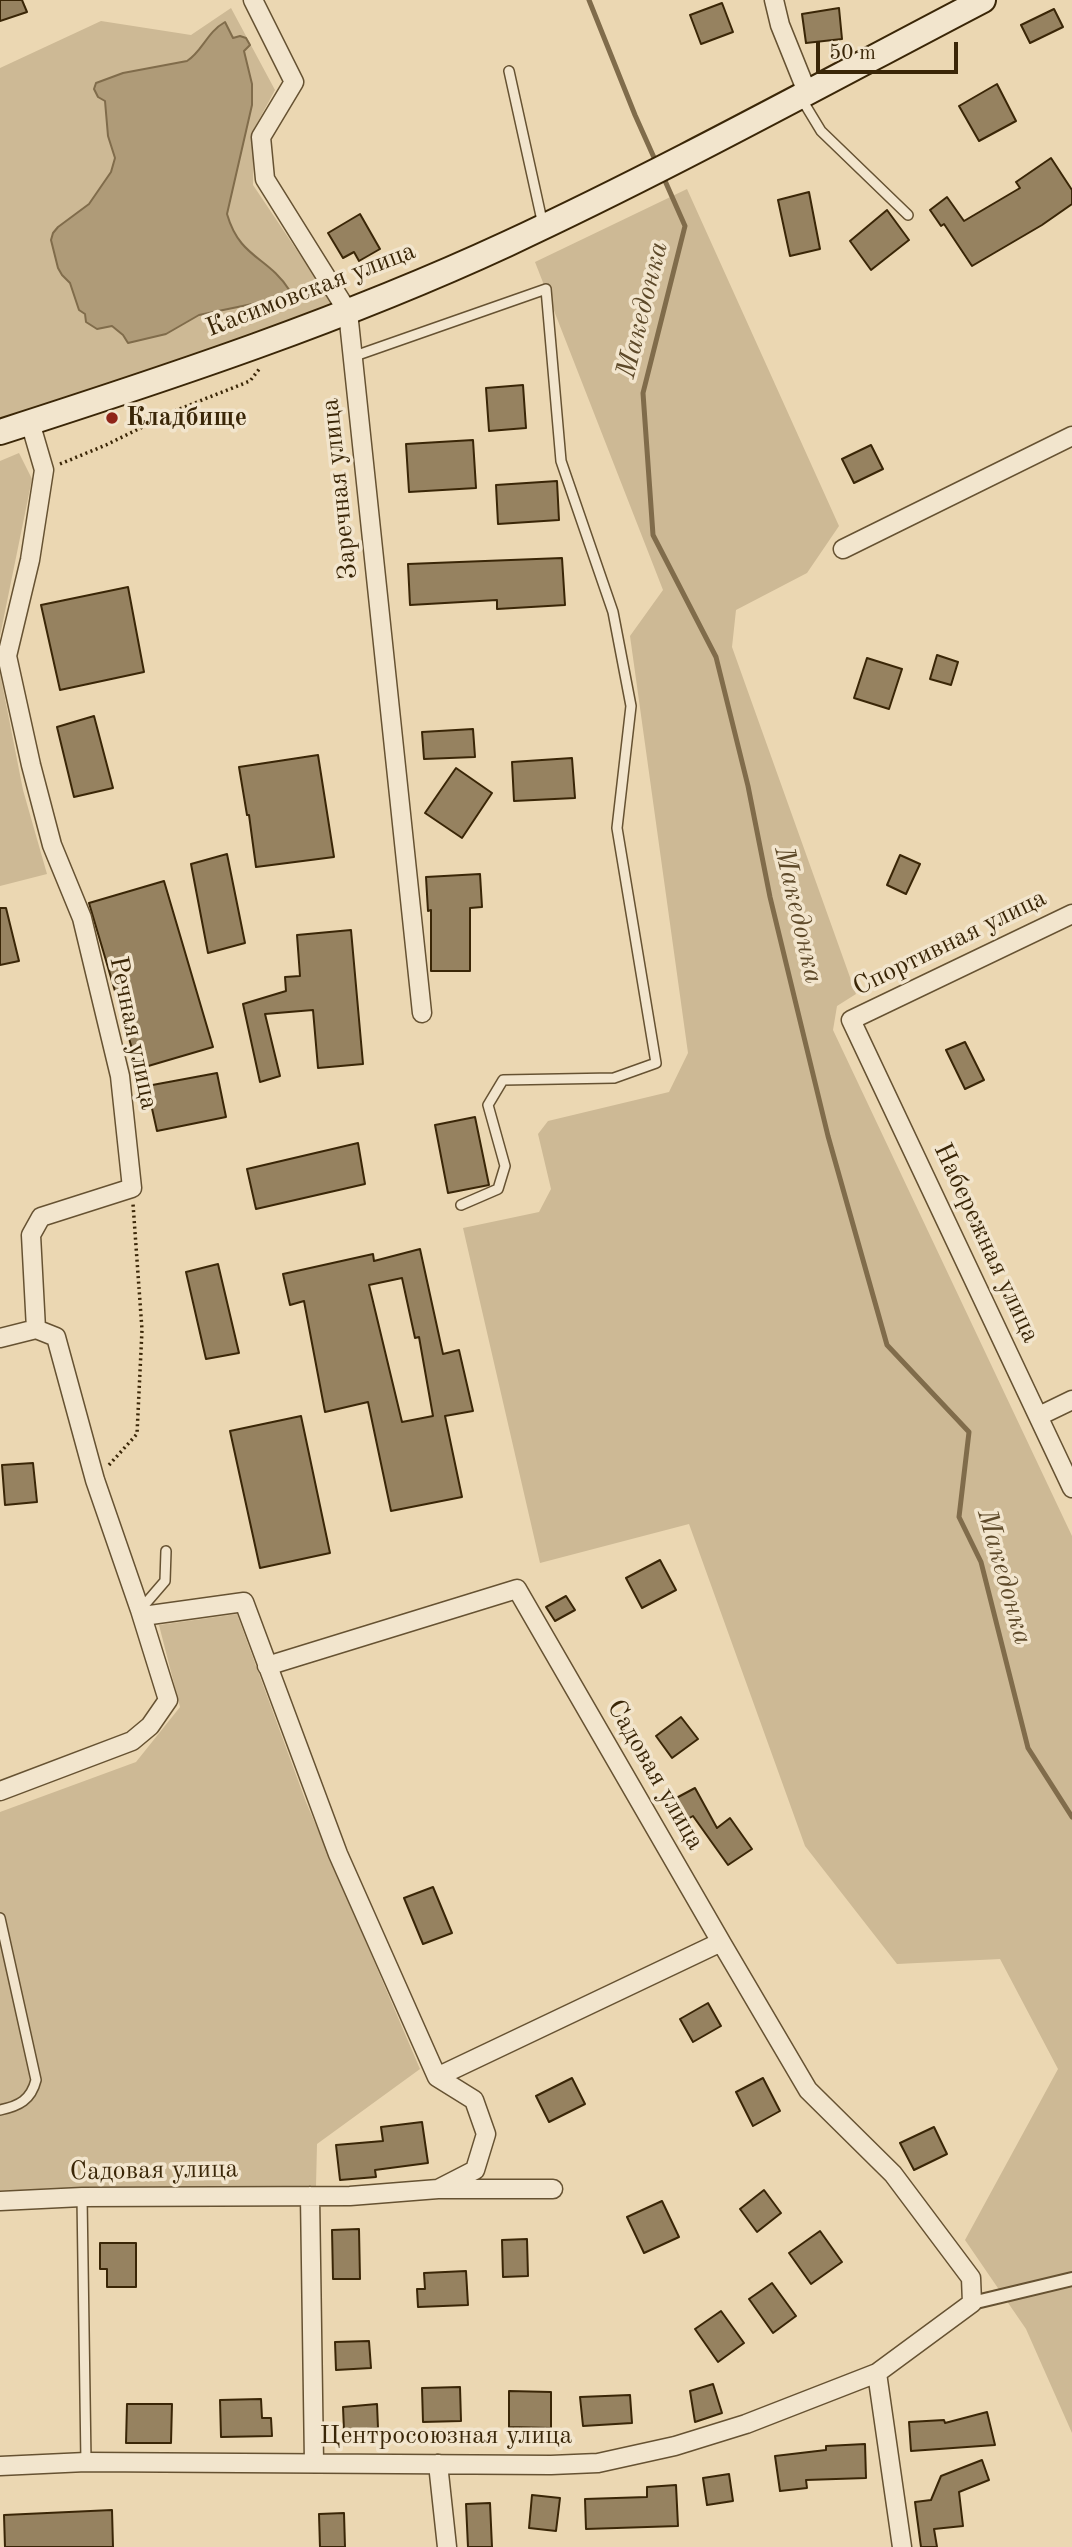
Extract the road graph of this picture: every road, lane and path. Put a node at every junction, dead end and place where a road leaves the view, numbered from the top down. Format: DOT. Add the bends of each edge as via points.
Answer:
graph roads {
  1 [pos="253,0"];
  2 [pos="774,0"];
  3 [pos="982,0"];
  4 [pos="509,71"];
  5 [pos="804,94"];
  6 [pos="908,215"];
  7 [pos="543,226"];
  8 [pos="348,312"];
  9 [pos="352,356"];
  10 [pos="265,362"];
  11 [pos="30,422"];
  12 [pos="0,432"];
  13 [pos="1072,436"];
  14 [pos="44,470"];
  15 [pos="843,549"];
  16 [pos="1072,914"];
  17 [pos="422,1013"];
  18 [pos="851,1020"];
  19 [pos="132,1188"];
  20 [pos="461,1205"];
  21 [pos="36,1329"];
  22 [pos="0,1338"];
  23 [pos="1072,1400"];
  24 [pos="1039,1416"];
  25 [pos="96,1480"];
  26 [pos="1072,1488"];
  27 [pos="166,1551"];
  28 [pos="141,1613"];
  29 [pos="267,1665"];
  30 [pos="0,1791"];
  31 [pos="0,1918"];
  32 [pos="721,1942"];
  33 [pos="437,2077"];
  34 [pos="0,2110"];
  35 [pos="438,2189"];
  36 [pos="553,2189"];
  37 [pos="310,2196"];
  38 [pos="82,2197"];
  39 [pos="0,2201"];
  40 [pos="1072,2279"];
  41 [pos="972,2303"];
  42 [pos="877,2373"];
  43 [pos="86,2462"];
  44 [pos="314,2462"];
  45 [pos="438,2464"];
  46 [pos="0,2466"];
  47 [pos="447,2547"];
  48 [pos="902,2547"];
  1 -- 8 [label="street, Заречная улица" via="295,82 261,137 265,179"];
  2 -- 5 [label="street"];
  3 -- 5 [label="main road, Касимовская улица"];
  4 -- 7 [label="lane"];
  5 -- 6 [label="lane" via="821,131"];
  5 -- 7 [label="main road, Касимовская улица" via="635,184"];
  7 -- 8 [label="main road, Касимовская улица"];
  8 -- 9 [label="street, Заречная улица"];
  8 -- 11 [label="main road, Касимовская улица"];
  9 -- 17 [label="street, Заречная улица"];
  9 -- 20 [label="lane" via="546,289 561,461 613,612 631,706 617,828 656,1063 614,1078 503,1080 488,1105 505,1166 498,1189"];
  10 -- 14 [label="path" via="250,381"];
  11 -- 12 [label="main road, Касимовская улица"];
  11 -- 14 [label="street, Речная улица"];
  13 -- 15 [label="street"];
  14 -- 19 [label="street, Речная улица" via="30,560 7,656 52,845 82,918 120,1076"];
  16 -- 18 [label="street, Спортивная улица"];
  18 -- 24 [label="street, Набережная улица"];
  19 -- 21 [label="street" via="41,1217 31,1234"];
  19 -- 25 [label="path" via="142,1330 137,1434"];
  21 -- 22 [label="street"];
  21 -- 25 [label="street" via="56,1337"];
  23 -- 24 [label="street"];
  24 -- 26 [label="street, Набережная улица"];
  25 -- 28 [label="street"];
  27 -- 28 [label="lane" via="165,1581"];
  28 -- 29 [label="street" via="244,1602"];
  28 -- 30 [label="street" via="168,1700 150,1726 132,1741"];
  29 -- 32 [label="street, Садовая улица" via="517,1589"];
  29 -- 33 [label="street" via="338,1854"];
  31 -- 34 [label="lane" via="36,2080 33,2093 15,2107"];
  32 -- 33 [label="street"];
  32 -- 41 [label="street" via="808,2090 892,2175 971,2278"];
  33 -- 35 [label="street" via="474,2100 486,2134 475,2170"];
  35 -- 36 [label="street, Садовая улица"];
  35 -- 37 [label="street, Садовая улица"];
  37 -- 38 [label="street, Садовая улица"];
  37 -- 44 [label="street"];
  38 -- 39 [label="street, Садовая улица"];
  38 -- 43 [label="lane"];
  40 -- 41 [label="street"];
  41 -- 42 [label="street, Центросоюзная улица"];
  42 -- 45 [label="street, Центросоюзная улица" via="746,2424 597,2463"];
  42 -- 48 [label="street"];
  43 -- 44 [label="street, Центросоюзная улица"];
  43 -- 46 [label="street, Центросоюзная улица"];
  44 -- 45 [label="street, Центросоюзная улица"];
  45 -- 47 [label="street"];
}
